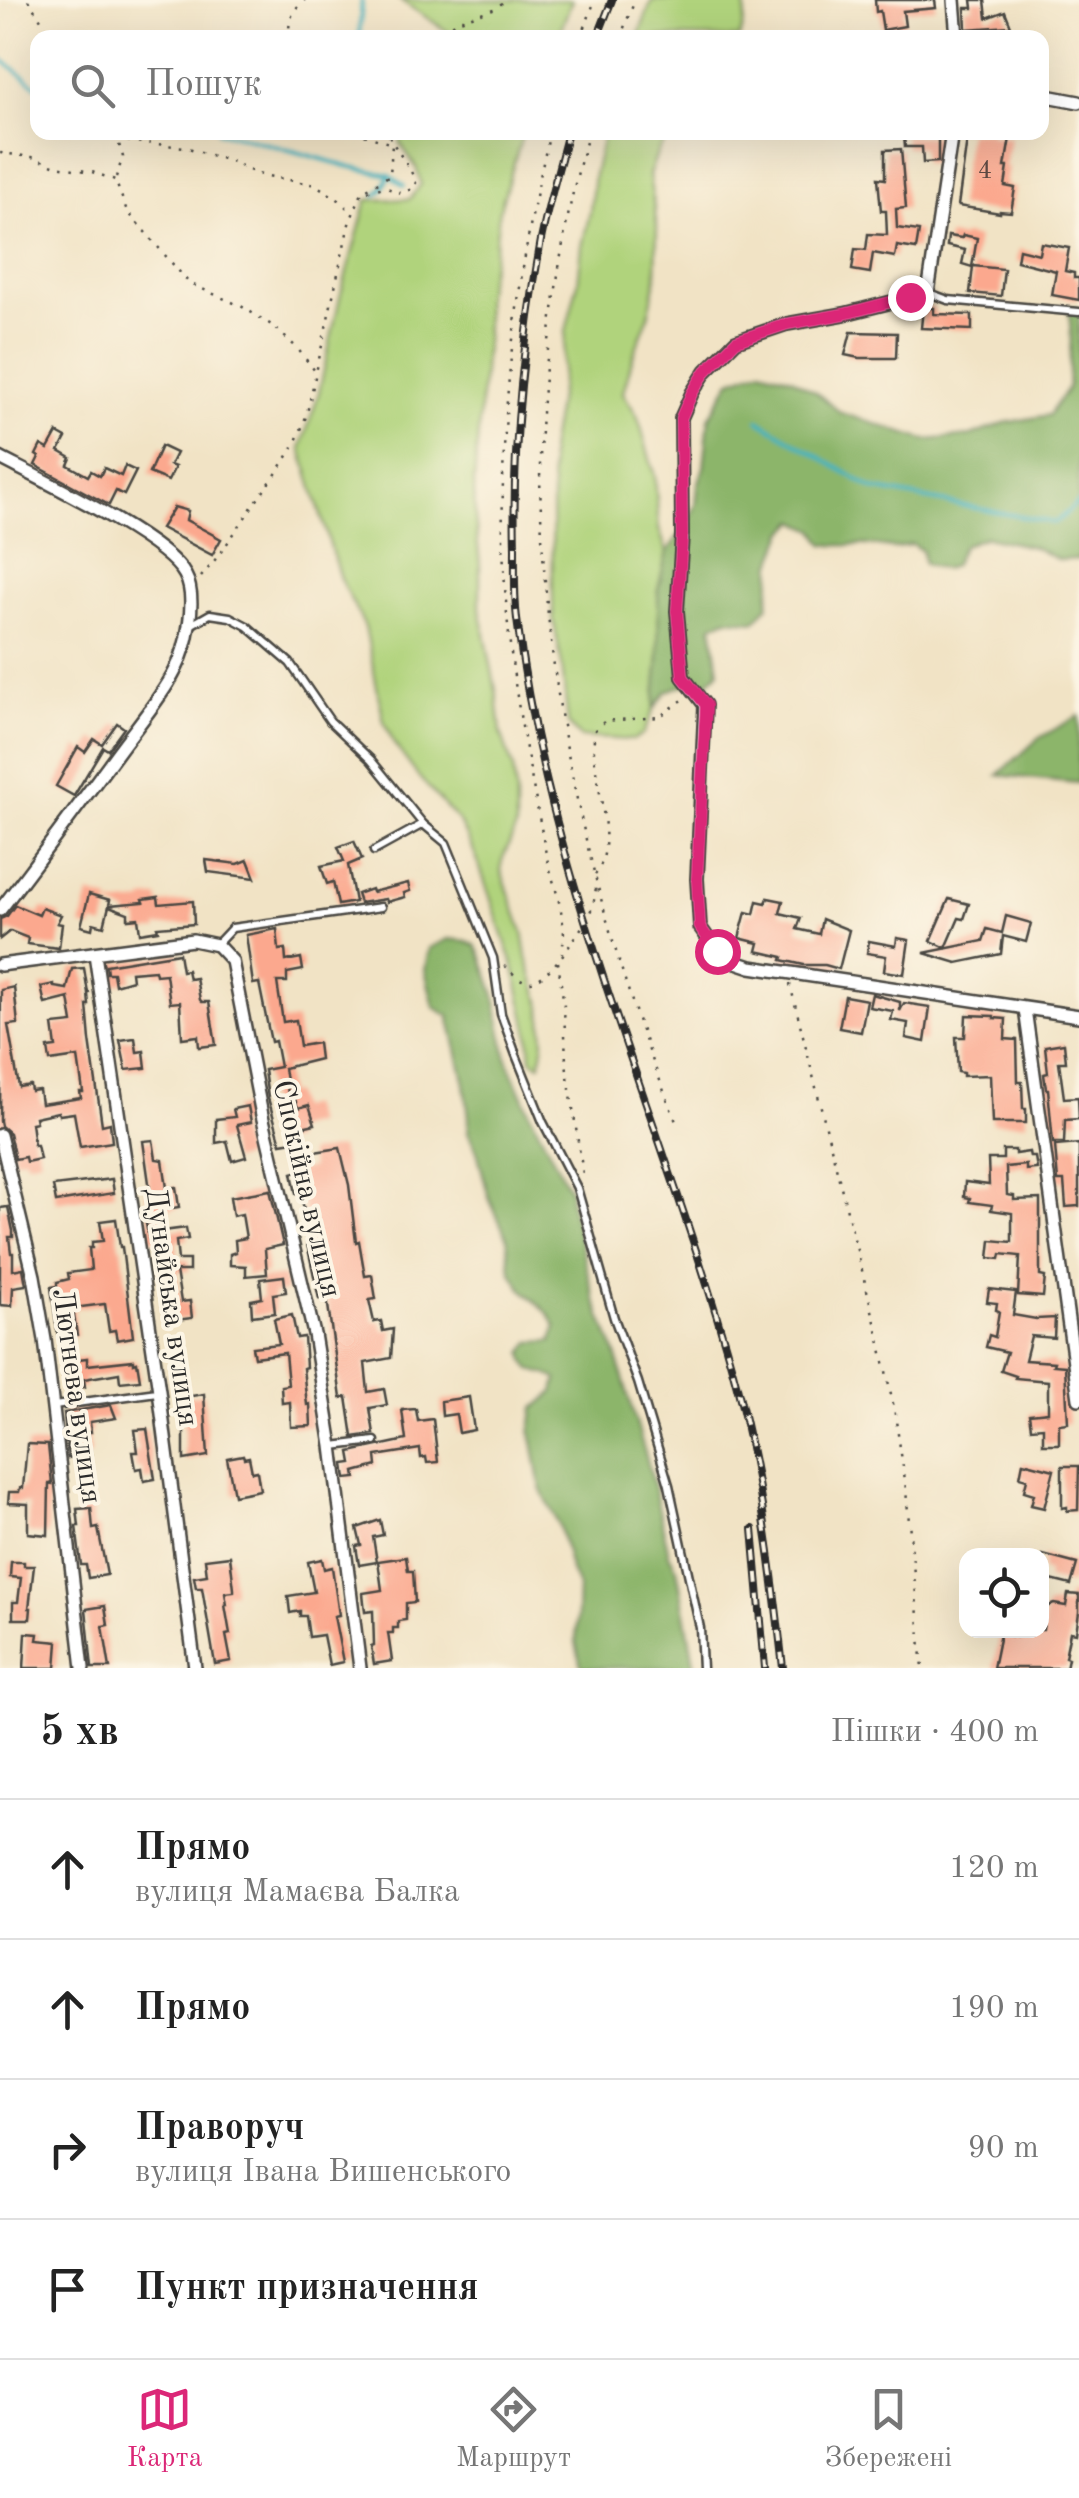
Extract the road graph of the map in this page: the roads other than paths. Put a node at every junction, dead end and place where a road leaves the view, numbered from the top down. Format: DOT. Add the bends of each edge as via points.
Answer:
graph roads {
  1 [pos="954,0"];
  2 [pos="956,30"];
  3 [pos="1049,96"];
  4 [pos="1079,102"];
  5 [pos="951,140"];
  6 [pos="928,293"];
  7 [pos="1079,312"];
  8 [pos="0,458"];
  9 [pos="189,626"];
  10 [pos="423,824"];
  11 [pos="374,851"];
  12 [pos="381,908"];
  13 [pos="0,910"];
  14 [pos="217,945"];
  15 [pos="95,954"];
  16 [pos="0,965"];
  17 [pos="1025,1009"];
  18 [pos="1079,1016"];
  19 [pos="0,1135"];
  20 [pos="159,1391"];
  21 [pos="1079,1399"];
  22 [pos="54,1406"];
  23 [pos="374,1441"];
  24 [pos="332,1446"];
  25 [pos="83,1668"];
  26 [pos="195,1668"];
  27 [pos="360,1668"];
  28 [pos="702,1668"];
  1 -- 2 [label="street"];
  3 -- 4 [label="street"];
  5 -- 6 [label="street"];
  6 -- 7 [label="lane"];
  6 -- 17 [label="street" via="736,341 706,371 681,418 677,611 683,677 706,705 700,927 717,951 751,966"];
  8 -- 9 [label="street" via="140,535 172,560 191,590"];
  9 -- 10 [label="lane" via="210,614 230,617 261,638 290,663 330,721 381,770"];
  9 -- 13 [label="street" via="176,670"];
  10 -- 11 [label="lane"];
  10 -- 28 [label="lane" via="446,844 493,958 501,1014 577,1188 670,1485"];
  12 -- 14 [label="lane" via="232,928"];
  14 -- 15 [label="street" via="193,940"];
  14 -- 24 [label="street, Спокійна вулиця" via="232,962 314,1334"];
  15 -- 16 [label="street"];
  15 -- 20 [label="street, Дунайська вулиця"];
  17 -- 18 [label="street"];
  17 -- 21 [label="street"];
  19 -- 22 [label="street, Лютнева вулиця" via="34,1276"];
  20 -- 22 [label="lane"];
  20 -- 26 [label="street, Дунайська вулиця"];
  22 -- 25 [label="street, Лютнева вулиця"];
  23 -- 24 [label="lane"];
  24 -- 27 [label="street, Спокійна вулиця"];
}
